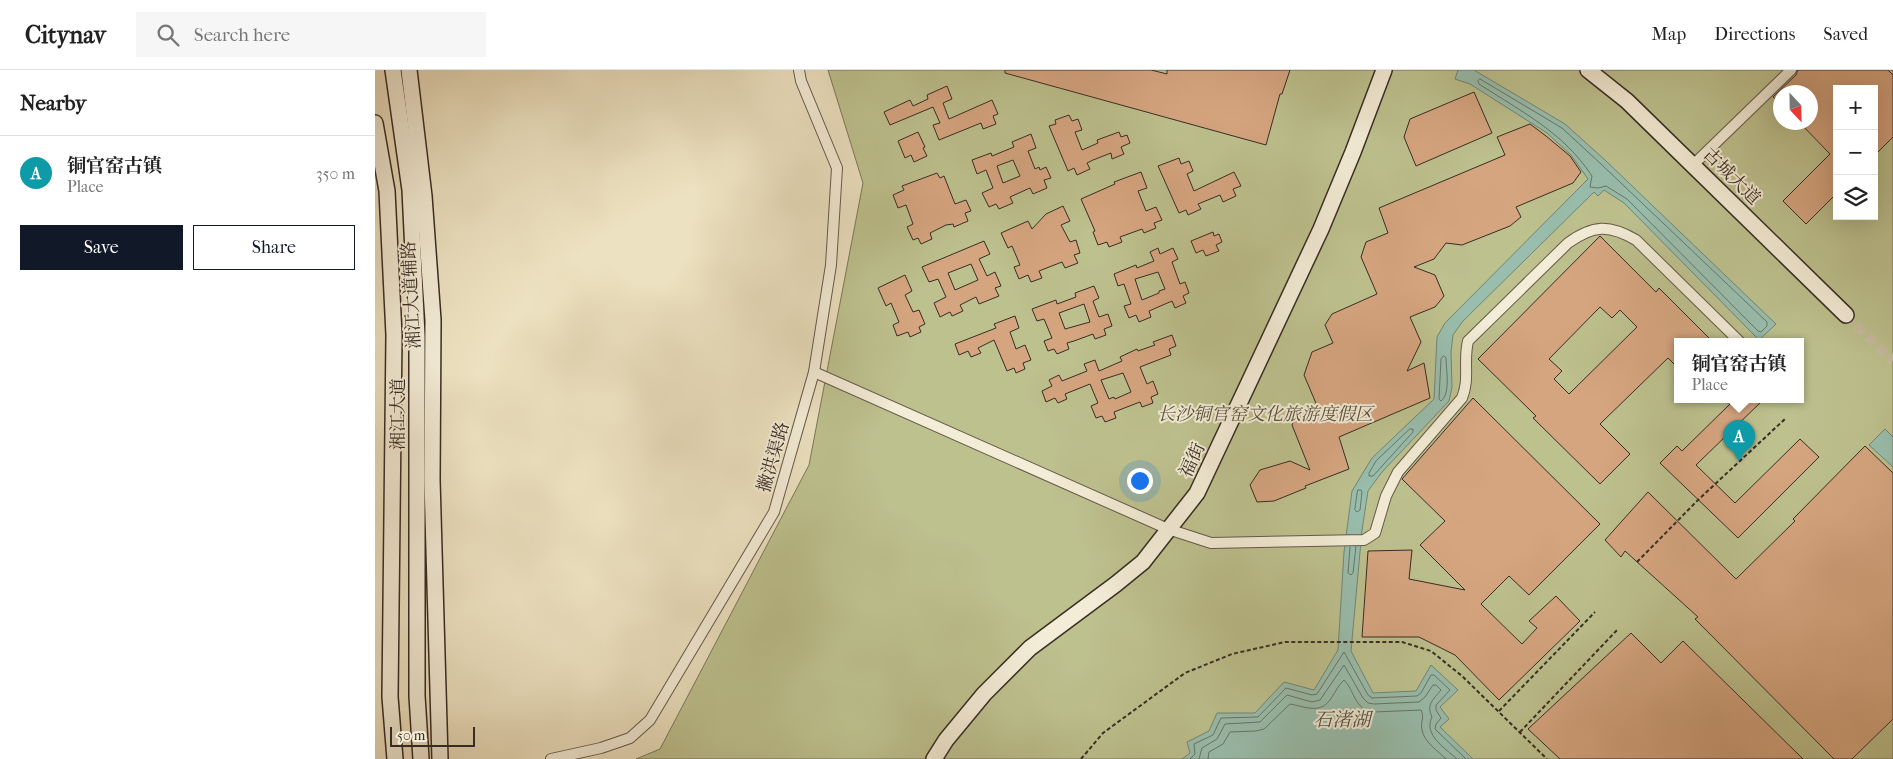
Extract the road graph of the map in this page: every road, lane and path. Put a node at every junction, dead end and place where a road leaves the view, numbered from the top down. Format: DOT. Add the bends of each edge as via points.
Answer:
graph roads {
  1 [pos="393,70"];
  2 [pos="409,70"];
  3 [pos="799,70"];
  4 [pos="1384,70"];
  5 [pos="1587,70"];
  6 [pos="1791,70"];
  7 [pos="375,123"];
  8 [pos="1694,164"];
  9 [pos="1846,314"];
  10 [pos="1736,338"];
  11 [pos="814,372"];
  12 [pos="1786,418"];
  13 [pos="1168,529"];
  14 [pos="1637,562"];
  15 [pos="1595,612"];
  16 [pos="1618,630"];
  17 [pos="1499,712"];
  18 [pos="1520,732"];
  19 [pos="395,759"];
  20 [pos="421,759"];
  21 [pos="440,759"];
  22 [pos="551,759"];
  23 [pos="934,759"];
  24 [pos="1081,759"];
  25 [pos="1547,759"];
  1 -- 20 [label="street, 湘江大道" via="410,190 416,317 417,696"];
  2 -- 21 [label="street, 湘江大道辅路" via="424,196 433,320 432,480"];
  3 -- 11 [label="street, 撇洪渠路" via="837,168 831,265"];
  4 -- 13 [label="street, 福街" via="1321,230 1197,493"];
  5 -- 8 [label="street, 古城大道" via="1627,101"];
  6 -- 8 [label="street"];
  7 -- 19 [label="street, 湘江大道" via="387,191 394,335 390,697"];
  8 -- 9 [label="street, 古城大道"];
  10 -- 13 [label="street" via="1636,240 1623,232 1609,229 1598,228 1582,233 1468,341 1465,354 1467,387 1462,398 1398,472 1386,496 1375,533 1364,540 1211,543"];
  11 -- 13 [label="street"];
  11 -- 22 [label="street, 撇洪渠路" via="774,512 650,720 630,738"];
  12 -- 14 [label="path"];
  13 -- 23 [label="street, 福街" via="1143,562 1030,648 983,694"];
  15 -- 17 [label="path"];
  16 -- 18 [label="path"];
  17 -- 18 [label="path"];
  17 -- 24 [label="path" via="1431,651 1402,642 1285,642 1232,654 1185,674 1103,733"];
  18 -- 25 [label="path"];
}
